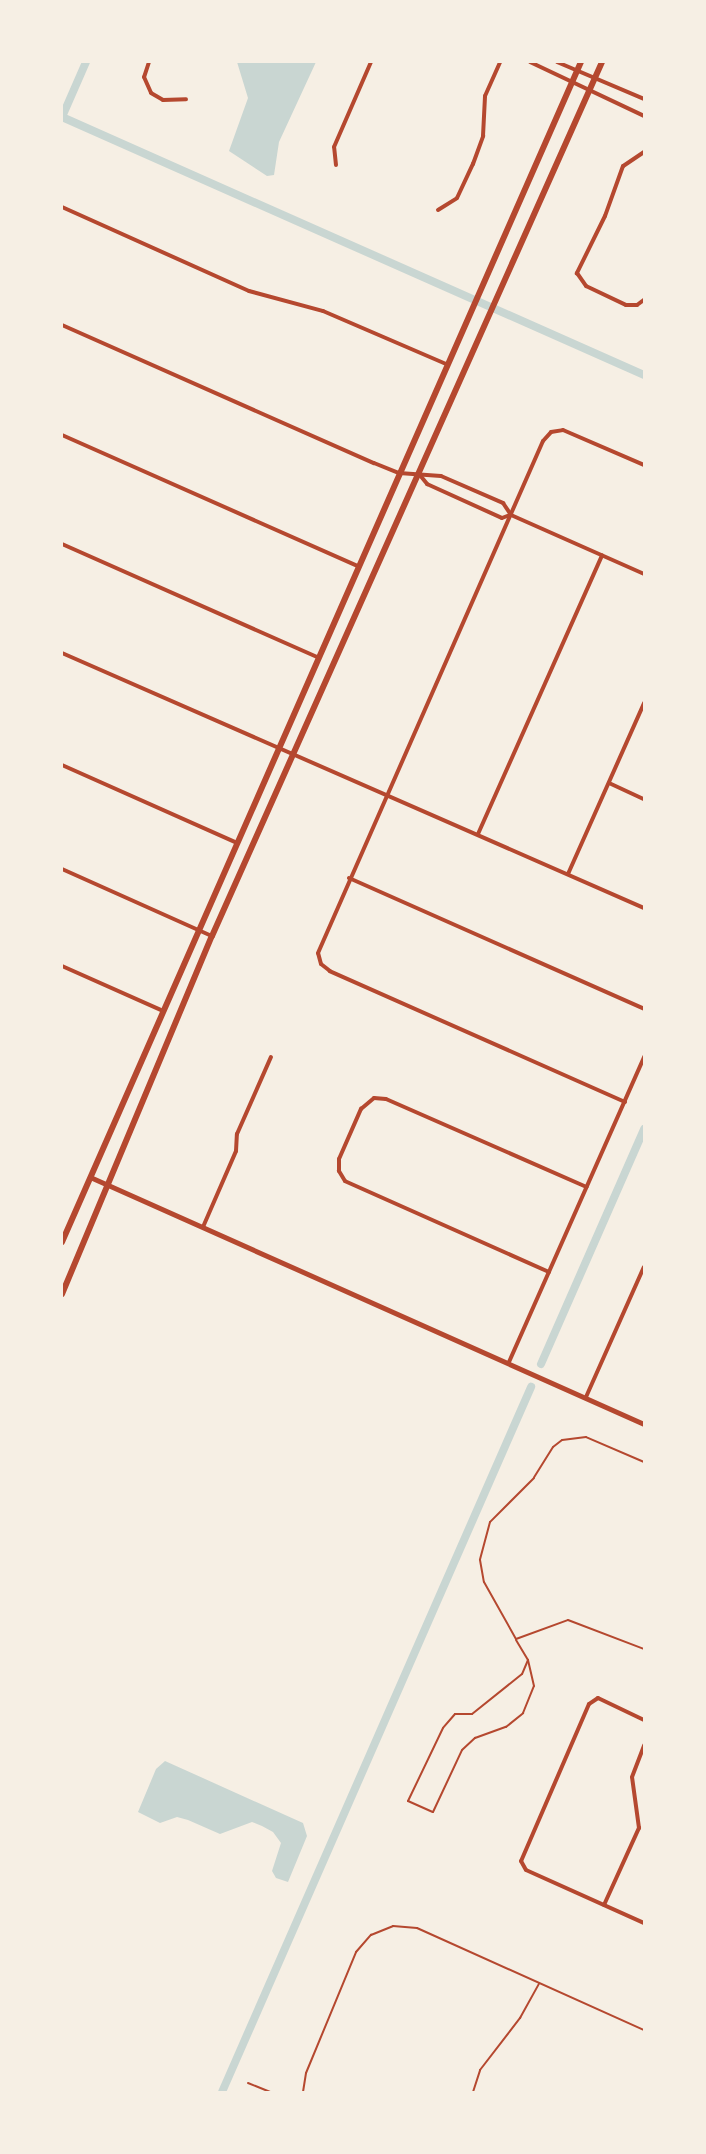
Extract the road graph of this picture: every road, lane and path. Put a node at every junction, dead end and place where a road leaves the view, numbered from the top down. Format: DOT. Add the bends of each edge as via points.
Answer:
graph roads {
  1 [pos="149,62"];
  2 [pos="371,62"];
  3 [pos="500,62"];
  4 [pos="530,62"];
  5 [pos="556,62"];
  6 [pos="581,62"];
  7 [pos="602,62"];
  8 [pos="577,70"];
  9 [pos="596,77"];
  10 [pos="572,81"];
  11 [pos="590,91"];
  12 [pos="186,99"];
  13 [pos="645,99"];
  14 [pos="645,116"];
  15 [pos="645,152"];
  16 [pos="336,165"];
  17 [pos="62,207"];
  18 [pos="438,210"];
  19 [pos="645,300"];
  20 [pos="62,325"];
  21 [pos="446,364"];
  22 [pos="62,435"];
  23 [pos="645,465"];
  24 [pos="399,473"];
  25 [pos="419,474"];
  26 [pos="510,515"];
  27 [pos="62,544"];
  28 [pos="602,555"];
  29 [pos="357,566"];
  30 [pos="645,574"];
  31 [pos="62,653"];
  32 [pos="317,657"];
  33 [pos="645,703"];
  34 [pos="276,748"];
  35 [pos="293,754"];
  36 [pos="62,765"];
  37 [pos="609,783"];
  38 [pos="387,794"];
  39 [pos="645,799"];
  40 [pos="478,834"];
  41 [pos="235,842"];
  42 [pos="62,869"];
  43 [pos="568,874"];
  44 [pos="350,878"];
  45 [pos="645,908"];
  46 [pos="196,929"];
  47 [pos="212,936"];
  48 [pos="62,966"];
  49 [pos="645,1009"];
  50 [pos="161,1010"];
  51 [pos="271,1057"];
  52 [pos="645,1057"];
  53 [pos="625,1102"];
  54 [pos="90,1177"];
  55 [pos="105,1184"];
  56 [pos="586,1187"];
  57 [pos="203,1227"];
  58 [pos="62,1242"];
  59 [pos="645,1267"];
  60 [pos="549,1272"];
  61 [pos="62,1293"];
  62 [pos="509,1362"];
  63 [pos="586,1397"];
  64 [pos="645,1424"];
  65 [pos="645,1462"];
  66 [pos="516,1639"];
  67 [pos="645,1649"];
  68 [pos="528,1660"];
  69 [pos="645,1720"];
  70 [pos="645,1744"];
  71 [pos="604,1905"];
  72 [pos="645,1923"];
  73 [pos="539,1984"];
  74 [pos="645,2030"];
  75 [pos="248,2084"];
  76 [pos="270,2092"];
  77 [pos="303,2092"];
  78 [pos="473,2092"];
  1 -- 12 [label="street" via="144,77 151,93 163,100"];
  2 -- 16 [label="street" via="334,147"];
  3 -- 18 [label="street" via="485,96 483,136 473,164 457,198"];
  4 -- 10 [label="street"];
  5 -- 8 [label="street"];
  6 -- 8 [label="main road"];
  7 -- 9 [label="main road"];
  8 -- 9 [label="street"];
  8 -- 10 [label="main road"];
  9 -- 11 [label="main road"];
  9 -- 13 [label="street"];
  10 -- 11 [label="street"];
  10 -- 21 [label="main road"];
  11 -- 14 [label="street"];
  11 -- 25 [label="main road"];
  15 -- 19 [label="street" via="623,166 605,216 577,273 586,286 626,305"];
  17 -- 21 [label="street" via="249,291 323,311"];
  20 -- 24 [label="street"];
  21 -- 24 [label="main road"];
  22 -- 29 [label="street"];
  23 -- 26 [label="street" via="563,430 551,432 543,441"];
  24 -- 25 [label="street"];
  24 -- 29 [label="main road"];
  25 -- 26 [label="street" via="427,484 502,518"];
  25 -- 26 [label="street" via="452,480 503,503"];
  25 -- 35 [label="main road"];
  26 -- 28 [label="street"];
  26 -- 38 [label="street"];
  27 -- 32 [label="street"];
  28 -- 30 [label="street"];
  28 -- 40 [label="street"];
  29 -- 32 [label="main road"];
  31 -- 34 [label="street"];
  32 -- 34 [label="main road"];
  33 -- 37 [label="street"];
  34 -- 35 [label="street"];
  34 -- 41 [label="main road"];
  35 -- 38 [label="street"];
  35 -- 47 [label="main road"];
  36 -- 41 [label="street"];
  37 -- 39 [label="street"];
  37 -- 43 [label="street"];
  38 -- 40 [label="street"];
  38 -- 44 [label="street"];
  40 -- 43 [label="street"];
  41 -- 46 [label="main road"];
  42 -- 46 [label="street"];
  43 -- 45 [label="street"];
  44 -- 49 [label="street"];
  44 -- 53 [label="street" via="319,947 321,964"];
  46 -- 47 [label="street"];
  46 -- 50 [label="main road"];
  47 -- 55 [label="main road"];
  48 -- 50 [label="street"];
  50 -- 54 [label="main road"];
  51 -- 57 [label="street"];
  52 -- 53 [label="street"];
  53 -- 56 [label="street"];
  54 -- 55 [label="street"];
  54 -- 58 [label="main road"];
  55 -- 57 [label="street"];
  55 -- 61 [label="main road"];
  56 -- 60 [label="street"];
  56 -- 60 [label="street" via="386,1099 369,1101 339,1159 341,1176"];
  57 -- 62 [label="street"];
  59 -- 63 [label="street"];
  60 -- 62 [label="street"];
  62 -- 63 [label="street"];
  63 -- 64 [label="street"];
  65 -- 66 [label="lane" via="591,1438 568,1438 553,1447 534,1478 496,1513 481,1543 481,1571"];
  66 -- 67 [label="lane" via="568,1620"];
  66 -- 68 [label="lane"];
  68 -- 68 [label="lane" via="534,1686 523,1713 506,1727 475,1738 462,1749 433,1812 408,1801 443,1728 455,1714 472,1714 522,1674"];
  69 -- 71 [label="street" via="598,1698 589,1704 521,1860 526,1870"];
  70 -- 71 [label="street" via="632,1777 639,1828"];
  71 -- 72 [label="street"];
  73 -- 74 [label="lane"];
  73 -- 77 [label="lane" via="417,1928 382,1929 367,1939 354,1958 306,2073"];
  73 -- 78 [label="lane" via="520,2018 480,2070"];
  75 -- 76 [label="lane"];
}
